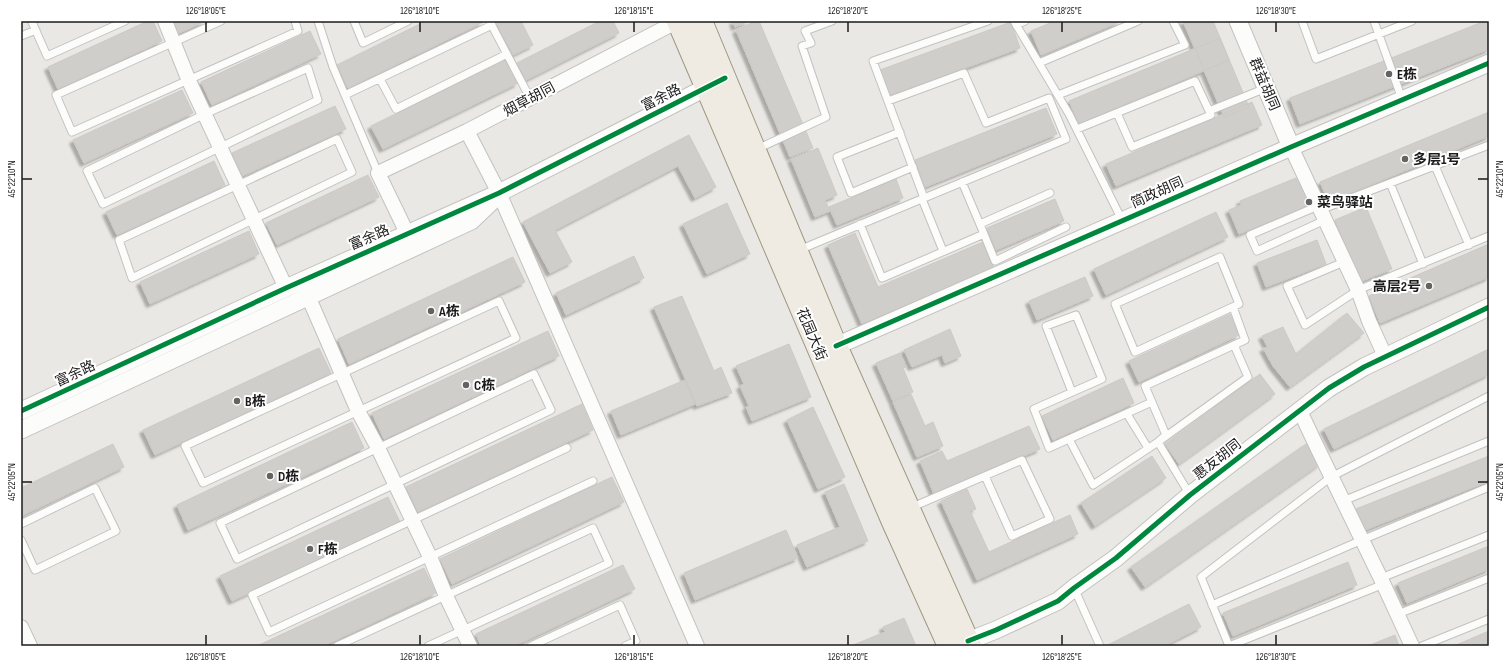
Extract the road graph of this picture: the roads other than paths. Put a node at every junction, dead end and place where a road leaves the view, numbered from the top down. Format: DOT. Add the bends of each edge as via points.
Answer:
graph roads {
  1 [pos="34,21"];
  2 [pos="126,21"];
  3 [pos="166,21"];
  4 [pos="221,21"];
  5 [pos="295,21"];
  6 [pos="318,21"];
  7 [pos="354,21"];
  8 [pos="408,21"];
  9 [pos="678,21"];
  10 [pos="701,21"];
  11 [pos="832,21"];
  12 [pos="988,21"];
  13 [pos="1025,21"];
  14 [pos="1138,21"];
  15 [pos="1173,21"];
  16 [pos="1238,21"];
  17 [pos="1302,21"];
  18 [pos="1374,21"];
  19 [pos="1412,21"];
  20 [pos="491,23"];
  21 [pos="1015,23"];
  22 [pos="36,30"];
  23 [pos="1379,34"];
  24 [pos="21,36"];
  25 [pos="174,41"];
  26 [pos="507,54"];
  27 [pos="1038,63"];
  28 [pos="1489,63"];
  29 [pos="380,79"];
  30 [pos="189,81"];
  31 [pos="715,83"];
  32 [pos="1266,88"];
  33 [pos="345,95"];
  34 [pos="1058,95"];
  35 [pos="530,98"];
  36 [pos="1402,100"];
  37 [pos="888,101"];
  38 [pos="1209,111"];
  39 [pos="1117,113"];
  40 [pos="205,114"];
  41 [pos="1077,129"];
  42 [pos="467,131"];
  43 [pos="900,132"];
  44 [pos="1489,145"];
  45 [pos="1291,147"];
  46 [pos="220,148"];
  47 [pos="755,150"];
  48 [pos="1435,166"];
  49 [pos="913,167"];
  50 [pos="378,173"];
  51 [pos="962,182"];
  52 [pos="1390,183"];
  53 [pos="238,186"];
  54 [pos="499,193"];
  55 [pos="1050,193"];
  56 [pos="923,198"];
  57 [pos="1321,212"];
  58 [pos="253,220"];
  59 [pos="1122,220"];
  60 [pos="860,224"];
  61 [pos="980,224"];
  62 [pos="1066,228"];
  63 [pos="407,233"];
  64 [pos="984,234"];
  65 [pos="1489,236"];
  66 [pos="1469,245"];
  67 [pos="797,251"];
  68 [pos="943,251"];
  69 [pos="1344,262"];
  70 [pos="1423,264"];
  71 [pos="286,288"];
  72 [pos="1358,290"];
  73 [pos="308,296"];
  74 [pos="1489,306"];
  75 [pos="1233,307"];
  76 [pos="1234,344"];
  77 [pos="836,346"];
  78 [pos="1385,356"];
  79 [pos="342,373"];
  80 [pos="1072,392"];
  81 [pos="1489,396"];
  82 [pos="1152,402"];
  83 [pos="1300,410"];
  84 [pos="21,411"];
  85 [pos="358,411"];
  86 [pos="1127,414"];
  87 [pos="21,430"];
  88 [pos="1166,435"];
  89 [pos="1069,439"];
  90 [pos="1489,441"];
  91 [pos="1158,442"];
  92 [pos="378,448"];
  93 [pos="567,448"];
  94 [pos="1148,448"];
  95 [pos="985,476"];
  96 [pos="1331,477"];
  97 [pos="593,480"];
  98 [pos="395,484"];
  99 [pos="1489,487"];
  100 [pos="1190,495"];
  101 [pos="1343,501"];
  102 [pos="908,509"];
  103 [pos="412,520"];
  104 [pos="21,524"];
  105 [pos="1489,534"];
  106 [pos="21,540"];
  107 [pos="1362,540"];
  108 [pos="23,551"];
  109 [pos="430,557"];
  110 [pos="1489,578"];
  111 [pos="1382,581"];
  112 [pos="1074,588"];
  113 [pos="446,596"];
  114 [pos="1212,605"];
  115 [pos="1398,614"];
  116 [pos="1489,618"];
  117 [pos="22,630"];
  118 [pos="463,630"];
  119 [pos="963,644"];
  120 [pos="30,646"];
  121 [pos="336,646"];
  122 [pos="428,646"];
  123 [pos="470,646"];
  124 [pos="531,646"];
  125 [pos="625,646"];
  126 [pos="697,646"];
  127 [pos="1100,646"];
  128 [pos="1229,646"];
  129 [pos="1412,646"];
  130 [pos="1422,646"];
  1 -- 22 [label="lane" via="32,22"];
  2 -- 22 [label="lane" via="47,56"];
  3 -- 25 [label="street"];
  4 -- 25 [label="lane"];
  5 -- 30 [label="lane" via="298,31"];
  6 -- 33 [label="lane"];
  7 -- 8 [label="lane" via="364,43"];
  9 -- 31 [label="main road, 花园大街"];
  9 -- 35 [label="street, 烟草胡同"];
  10 -- 31 [label="main road, 花园大街"];
  11 -- 47 [label="lane" via="805,31 810,43 802,46 826,118"];
  12 -- 37 [label="lane" via="873,61"];
  13 -- 21 [label="lane"];
  14 -- 27 [label="lane"];
  15 -- 34 [label="lane" via="1185,45"];
  16 -- 32 [label="street, 群益胡同"];
  17 -- 23 [label="lane" via="1316,59"];
  18 -- 23 [label="lane"];
  19 -- 23 [label="lane"];
  20 -- 26 [label="lane"];
  20 -- 29 [label="lane"];
  21 -- 27 [label="lane"];
  22 -- 24 [label="lane"];
  23 -- 36 [label="lane"];
  25 -- 30 [label="street"];
  25 -- 30 [label="lane" via="56,95 72,132"];
  26 -- 29 [label="lane" via="396,108"];
  26 -- 35 [label="lane"];
  27 -- 34 [label="lane"];
  28 -- 36 [label="street, 简政胡同"];
  29 -- 33 [label="lane"];
  30 -- 40 [label="street"];
  31 -- 47 [label="main road, 花园大街"];
  31 -- 54 [label="street, 富余路"];
  31 -- 119 [label="main road, 花园大街" via="892,522"];
  32 -- 38 [label="lane"];
  32 -- 45 [label="street, 群益胡同"];
  33 -- 50 [label="lane"];
  34 -- 41 [label="lane"];
  35 -- 42 [label="street, 烟草胡同"];
  36 -- 45 [label="street, 简政胡同"];
  37 -- 43 [label="lane"];
  37 -- 51 [label="lane" via="964,73 986,123 1049,98 1066,139"];
  38 -- 39 [label="lane" via="1195,81"];
  38 -- 39 [label="lane" via="1210,115 1132,147"];
  39 -- 41 [label="lane"];
  40 -- 46 [label="street"];
  40 -- 46 [label="lane" via="308,68 318,100"];
  40 -- 46 [label="lane" via="87,171 103,204"];
  41 -- 59 [label="lane"];
  42 -- 50 [label="street, 烟草胡同"];
  42 -- 54 [label="street"];
  43 -- 49 [label="lane"];
  43 -- 49 [label="lane" via="837,157 851,193"];
  44 -- 48 [label="lane"];
  45 -- 57 [label="street"];
  45 -- 59 [label="street, 简政胡同"];
  46 -- 53 [label="street"];
  47 -- 67 [label="main road, 花园大街"];
  48 -- 52 [label="lane"];
  48 -- 66 [label="lane"];
  49 -- 56 [label="lane"];
  50 -- 63 [label="street"];
  51 -- 56 [label="lane"];
  51 -- 61 [label="lane"];
  52 -- 57 [label="lane"];
  52 -- 70 [label="lane"];
  53 -- 58 [label="street"];
  53 -- 58 [label="lane" via="337,139 352,172"];
  53 -- 58 [label="lane" via="118,240 132,278"];
  54 -- 63 [label="street, 富余路"];
  54 -- 73 [label="street, 富余路" via="471,221"];
  54 -- 126 [label="street"];
  55 -- 61 [label="lane"];
  56 -- 60 [label="lane"];
  56 -- 68 [label="lane"];
  57 -- 57 [label="lane" via="1250,235 1257,251"];
  57 -- 69 [label="street"];
  58 -- 71 [label="street"];
  59 -- 77 [label="street, 简政胡同"];
  60 -- 67 [label="lane"];
  60 -- 68 [label="lane" via="882,278"];
  61 -- 64 [label="lane"];
  62 -- 64 [label="lane" via="995,261"];
  63 -- 71 [label="street, 富余路"];
  64 -- 68 [label="lane"];
  65 -- 66 [label="lane"];
  66 -- 70 [label="lane"];
  67 -- 77 [label="main road, 花园大街"];
  69 -- 72 [label="street"];
  69 -- 72 [label="lane" via="1286,286 1305,325"];
  70 -- 72 [label="lane"];
  71 -- 84 [label="street, 富余路"];
  72 -- 78 [label="street"];
  73 -- 79 [label="street"];
  73 -- 87 [label="street, 富余路"];
  74 -- 78 [label="street, 惠友胡同"];
  75 -- 75 [label="lane" via="1135,352 1115,304 1220,257 1239,304"];
  75 -- 76 [label="lane" via="1245,340"];
  76 -- 82 [label="lane" via="1145,386"];
  76 -- 88 [label="lane" via="1248,377"];
  77 -- 102 [label="main road, 花园大街"];
  78 -- 83 [label="street, 惠友胡同" via="1329,388"];
  79 -- 85 [label="street"];
  79 -- 85 [label="lane" via="185,446 203,483"];
  79 -- 85 [label="lane" via="498,301 516,338"];
  80 -- 80 [label="lane" via="1102,379 1076,315 1046,326"];
  80 -- 89 [label="lane" via="1034,409 1049,448"];
  81 -- 96 [label="lane"];
  82 -- 86 [label="lane"];
  82 -- 88 [label="lane"];
  83 -- 96 [label="street"];
  83 -- 100 [label="street, 惠友胡同"];
  85 -- 92 [label="street"];
  86 -- 89 [label="lane"];
  86 -- 94 [label="lane"];
  88 -- 91 [label="lane"];
  89 -- 94 [label="lane" via="1093,485"];
  90 -- 101 [label="lane"];
  91 -- 94 [label="lane"];
  91 -- 100 [label="lane"];
  92 -- 98 [label="street"];
  92 -- 98 [label="lane" via="534,374 551,410"];
  92 -- 98 [label="lane" via="220,523 237,559"];
  93 -- 103 [label="lane"];
  95 -- 95 [label="lane" via="1022,460 1050,519 1012,536"];
  95 -- 102 [label="lane"];
  96 -- 101 [label="street"];
  96 -- 114 [label="lane" via="1201,577"];
  97 -- 109 [label="lane"];
  98 -- 103 [label="street"];
  99 -- 107 [label="lane"];
  100 -- 112 [label="street, 惠友胡同" via="1116,558"];
  101 -- 107 [label="street"];
  102 -- 119 [label="main road, 花园大街"];
  103 -- 109 [label="street"];
  103 -- 109 [label="lane" via="252,595 269,632"];
  104 -- 108 [label="lane" via="95,488 116,531 35,570"];
  105 -- 111 [label="lane"];
  106 -- 108 [label="lane"];
  107 -- 111 [label="street"];
  107 -- 114 [label="lane"];
  109 -- 113 [label="street"];
  110 -- 115 [label="lane"];
  111 -- 115 [label="street"];
  111 -- 128 [label="lane"];
  112 -- 119 [label="street, 惠友胡同" via="1058,601"];
  112 -- 127 [label="lane"];
  113 -- 118 [label="street"];
  113 -- 118 [label="lane" via="593,528 609,562"];
  113 -- 121 [label="lane"];
  114 -- 128 [label="lane"];
  115 -- 129 [label="street"];
  116 -- 130 [label="lane"];
  117 -- 120 [label="street"];
  118 -- 122 [label="lane"];
  118 -- 123 [label="street"];
  124 -- 125 [label="lane" via="620,605 636,641"];
}
